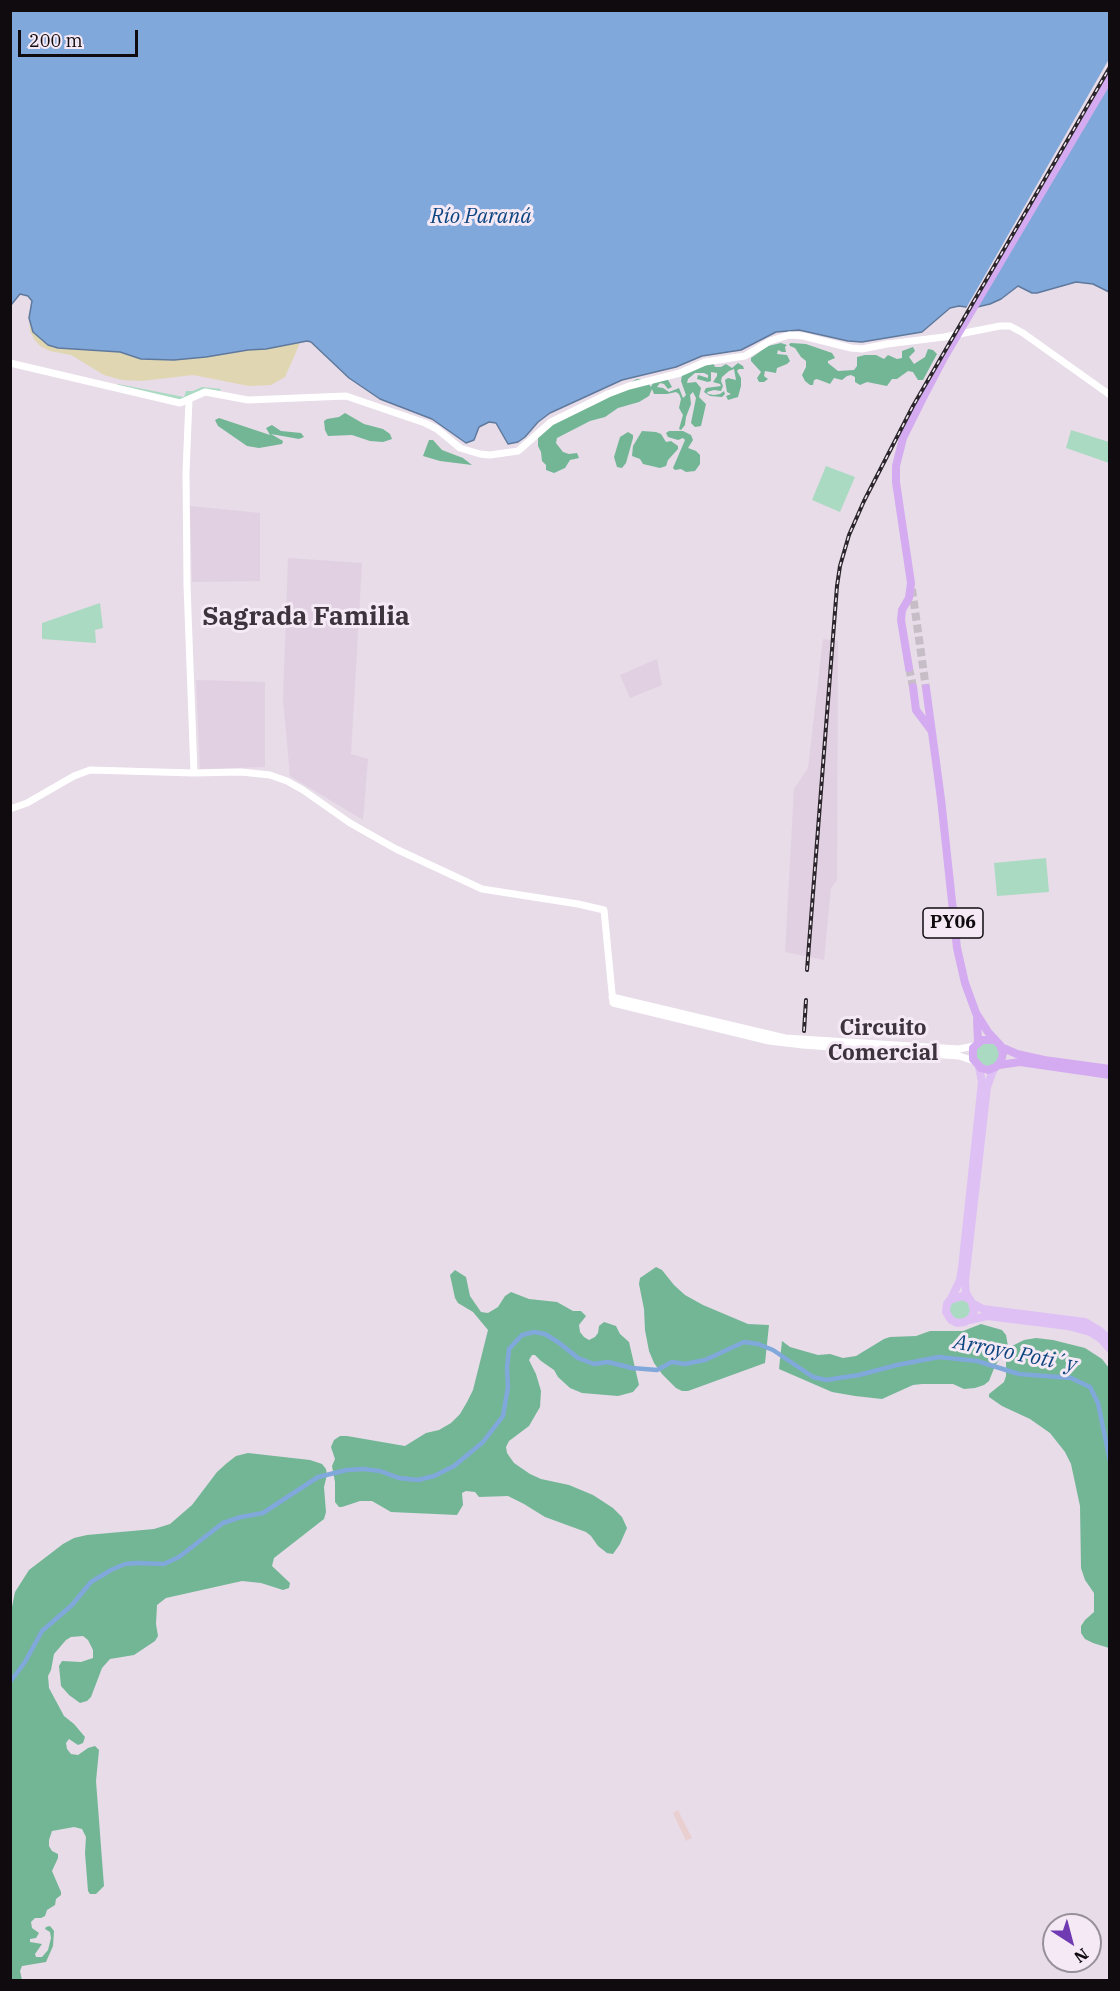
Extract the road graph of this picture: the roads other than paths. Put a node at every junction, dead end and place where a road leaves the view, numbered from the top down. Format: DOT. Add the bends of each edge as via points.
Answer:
graph roads {
  1 [pos="1110,77"];
  2 [pos="10,363"];
  3 [pos="1110,395"];
  4 [pos="189,400"];
  5 [pos="909,668"];
  6 [pos="913,687"];
  7 [pos="926,688"];
  8 [pos="932,731"];
  9 [pos="194,773"];
  10 [pos="10,809"];
  11 [pos="613,1000"];
  12 [pos="976,1013"];
  13 [pos="994,1040"];
  14 [pos="976,1044"];
  15 [pos="1001,1047"];
  16 [pos="976,1064"];
  17 [pos="997,1066"];
  18 [pos="1110,1069"];
  19 [pos="1110,1075"];
  20 [pos="950,1300"];
  21 [pos="971,1301"];
  22 [pos="968,1321"];
  23 [pos="1110,1339"];
  24 [pos="1110,1349"];
  1 -- 5 [label="highway" via="968,317 903,438 896,474 910,587 901,620"];
  2 -- 4 [label="main road" via="180,403"];
  3 -- 4 [label="main road" via="1023,333 1005,325 862,349 802,336 783,337 745,356 705,362 608,394 550,422 518,451 497,455 466,450 425,423 346,396 248,399 205,392"];
  4 -- 9 [label="main road" via="187,585"];
  6 -- 8 [label="highway, PY06" via="916,710"];
  7 -- 8 [label="highway, PY06"];
  8 -- 12 [label="highway, PY06" via="955,933"];
  9 -- 10 [label="main road" via="85,771"];
  9 -- 11 [label="main road" via="241,772 282,779 396,849 482,889 604,910"];
  11 -- 14 [label="main road" via="785,1038 959,1050"];
  11 -- 16 [label="main road" via="777,1042 959,1056"];
  12 -- 13 [label="highway, PY06"];
  12 -- 14 [label="highway, PY06"];
  13 -- 14 [label="highway" via="984,1039"];
  13 -- 15 [label="highway, PY06"];
  14 -- 16 [label="highway, PY06" via="972,1055"];
  15 -- 17 [label="highway" via="1003,1055"];
  15 -- 18 [label="highway, PY06" via="1044,1060"];
  16 -- 17 [label="highway" via="986,1070"];
  16 -- 20 [label="main road" via="982,1082 962,1274"];
  17 -- 19 [label="highway" via="1020,1062"];
  17 -- 21 [label="main road" via="987,1087 965,1281"];
  20 -- 21 [label="main road" via="962,1296"];
  20 -- 22 [label="main road" via="946,1312 951,1320"];
  21 -- 22 [label="main road" via="973,1314"];
  21 -- 23 [label="main road" via="983,1309 1084,1322"];
  22 -- 24 [label="main road" via="987,1316 1068,1326 1090,1332"];
}
